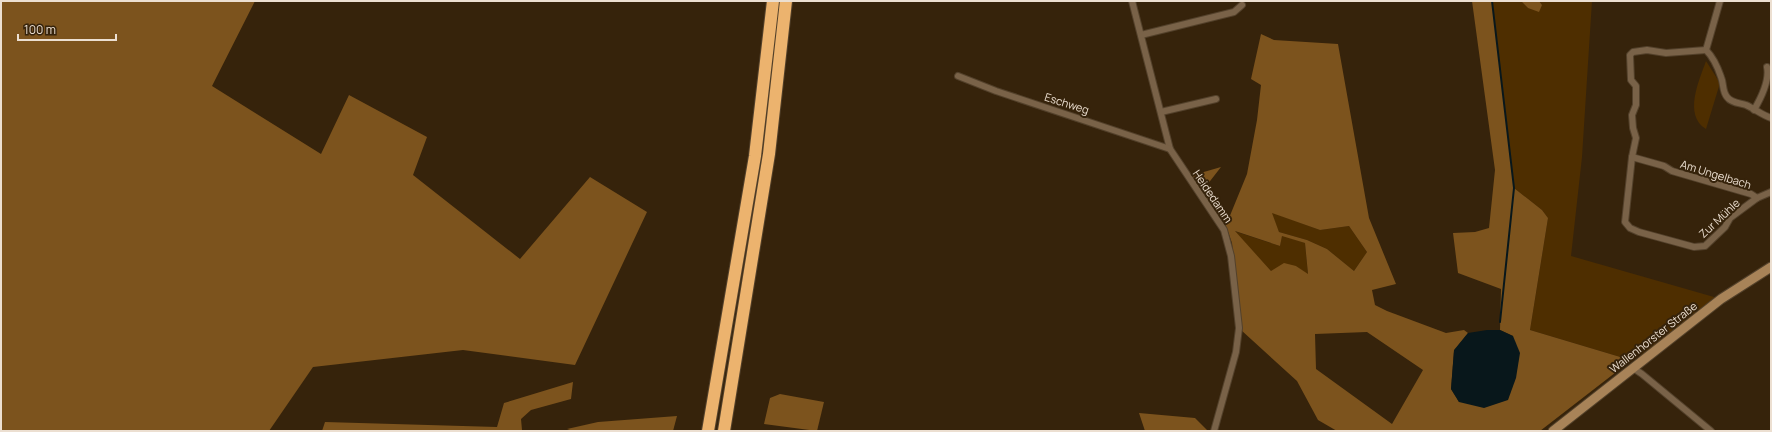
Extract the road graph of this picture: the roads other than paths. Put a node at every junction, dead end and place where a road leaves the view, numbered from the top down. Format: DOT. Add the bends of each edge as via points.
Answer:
graph roads {
  1 [pos="773,1"];
  2 [pos="786,1"];
  3 [pos="1132,1"];
  4 [pos="1720,1"];
  5 [pos="1242,5"];
  6 [pos="1141,35"];
  7 [pos="1706,50"];
  8 [pos="1767,67"];
  9 [pos="958,76"];
  10 [pos="1216,99"];
  11 [pos="1754,110"];
  12 [pos="1161,112"];
  13 [pos="1771,118"];
  14 [pos="1170,149"];
  15 [pos="1632,157"];
  16 [pos="1771,192"];
  17 [pos="1757,198"];
  18 [pos="1771,267"];
  19 [pos="1633,368"];
  20 [pos="708,431"];
  21 [pos="724,431"];
  22 [pos="1214,431"];
  23 [pos="1553,431"];
  24 [pos="1711,431"];
  1 -- 20 [label="highway" via="755,156"];
  2 -- 21 [label="highway" via="769,154"];
  3 -- 6 [label="street, Heidedamm"];
  4 -- 7 [label="street"];
  5 -- 6 [label="street" via="1234,12"];
  6 -- 12 [label="street, Heidedamm"];
  7 -- 11 [label="street" via="1721,78 1727,98"];
  7 -- 15 [label="street" via="1666,53 1647,50 1633,52 1630,55 1631,80 1636,86 1636,105 1632,115 1636,138"];
  8 -- 11 [label="street" via="1768,74 1761,98"];
  9 -- 14 [label="street, Eschweg"];
  10 -- 12 [label="street"];
  11 -- 13 [label="street"];
  12 -- 14 [label="street, Heidedamm"];
  14 -- 22 [label="street, Heidedamm" via="1224,230 1231,256 1239,328 1236,352"];
  15 -- 17 [label="street, Am Ungelbach"];
  15 -- 17 [label="street, Zur Mühle" via="1625,222 1639,232 1694,247 1705,246 1725,227 1730,218"];
  16 -- 17 [label="street, Am Ungelbach"];
  18 -- 19 [label="main road, Wallenhorster Straße" via="1722,299"];
  19 -- 23 [label="main road, Wallenhorster Straße"];
  19 -- 24 [label="street"];
}
